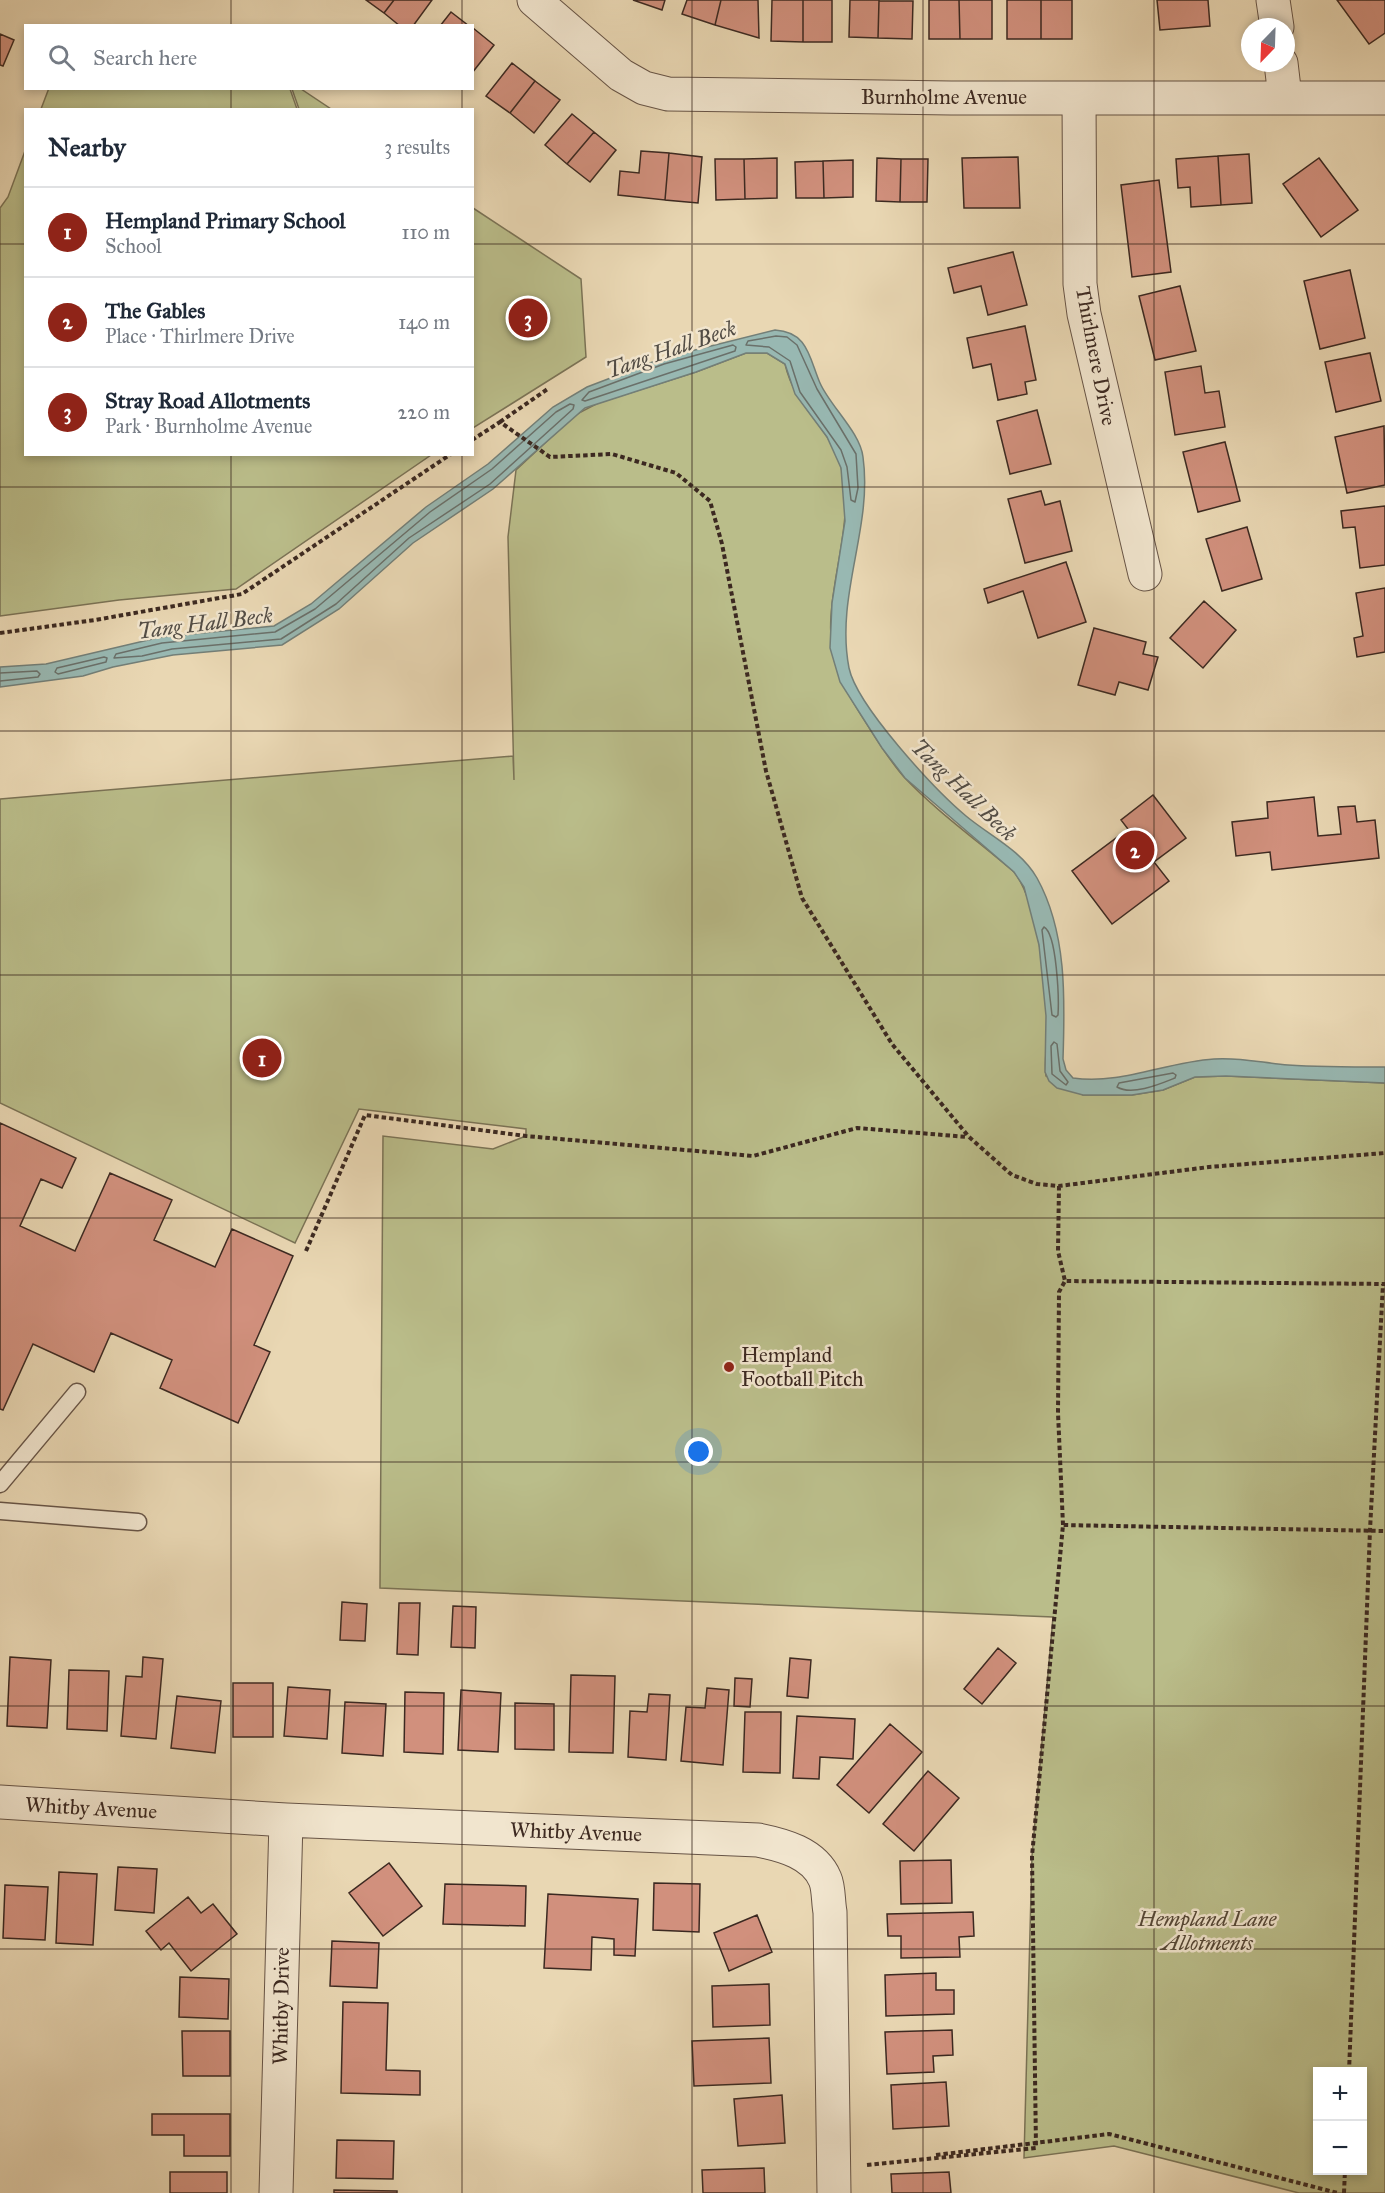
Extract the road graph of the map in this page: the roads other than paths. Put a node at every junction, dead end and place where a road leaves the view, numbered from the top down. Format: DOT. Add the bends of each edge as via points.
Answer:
graph roads {
  1 [pos="534,0"];
  2 [pos="1274,0"];
  3 [pos="1276,18"];
  4 [pos="1282,72"];
  5 [pos="1285,97"];
  6 [pos="1079,98"];
  7 [pos="1385,98"];
  8 [pos="1145,574"];
  9 [pos="77,1392"];
  10 [pos="0,1484"];
  11 [pos="0,1511"];
  12 [pos="138,1522"];
  13 [pos="0,1802"];
  14 [pos="286,1820"];
  15 [pos="834,2180"];
  16 [pos="276,2193"];
  1 -- 6 [label="street, Burnholme Avenue" via="621,75 644,88 668,94"];
  2 -- 3 [label="street"];
  4 -- 5 [label="street"];
  5 -- 6 [label="street, Burnholme Avenue"];
  5 -- 7 [label="street, Burnholme Avenue"];
  6 -- 8 [label="street, Thirlmere Drive" via="1080,284 1084,314"];
  9 -- 10 [label="lane"];
  11 -- 12 [label="lane"];
  13 -- 14 [label="street, Whitby Avenue"];
  14 -- 15 [label="street, Whitby Avenue" via="758,1840 787,1846 810,1860 825,1879 830,1912"];
  14 -- 16 [label="street, Whitby Drive"];
}
